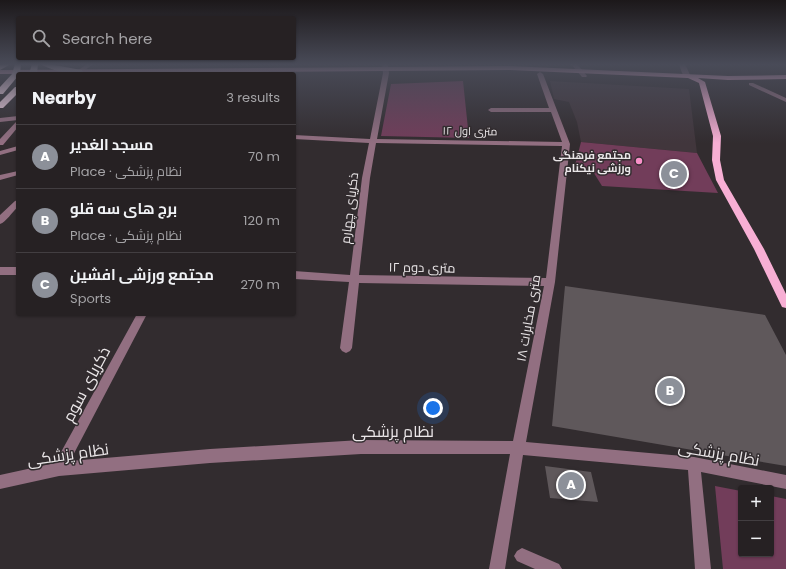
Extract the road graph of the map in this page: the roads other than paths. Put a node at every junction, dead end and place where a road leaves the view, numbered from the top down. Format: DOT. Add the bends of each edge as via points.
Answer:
graph roads {
  1 [pos="8,91"];
  2 [pos="382,91"];
  3 [pos="546,91"];
  4 [pos="704,91"];
  5 [pos="765,91"];
  6 [pos="0,92"];
  7 [pos="16,92"];
  8 [pos="0,99"];
  9 [pos="786,100"];
  10 [pos="0,106"];
  11 [pos="491,110"];
  12 [pos="554,110"];
  13 [pos="16,118"];
  14 [pos="0,120"];
  15 [pos="16,125"];
  16 [pos="296,137"];
  17 [pos="373,141"];
  18 [pos="0,143"];
  19 [pos="566,144"];
  20 [pos="16,149"];
  21 [pos="0,153"];
  22 [pos="16,174"];
  23 [pos="0,178"];
  24 [pos="16,205"];
  25 [pos="2,216"];
  26 [pos="0,271"];
  27 [pos="16,271"];
  28 [pos="296,275"];
  29 [pos="354,278"];
  30 [pos="550,282"];
  31 [pos="786,304"];
  32 [pos="141,316"];
  33 [pos="346,348"];
  34 [pos="518,448"];
  35 [pos="694,464"];
  36 [pos="58,469"];
  37 [pos="0,482"];
  38 [pos="786,482"];
  39 [pos="522,556"];
  40 [pos="497,569"];
  41 [pos="554,569"];
  42 [pos="703,569"];
  1 -- 8 [label="highway"];
  2 -- 17 [label="street, ذکریای چهارم"];
  3 -- 12 [label="street, ۱۸ متری مخابرات"];
  4 -- 31 [label="main road" via="717,136 716,160 720,180 759,249"];
  5 -- 9 [label="street"];
  6 -- 7 [label="highway"];
  7 -- 10 [label="highway"];
  11 -- 12 [label="street"];
  12 -- 19 [label="street, ۱۸ متری مخابرات"];
  13 -- 14 [label="street"];
  15 -- 18 [label="street"];
  16 -- 17 [label="street, ۱۲ متری اول"];
  17 -- 19 [label="street, ۱۲ متری اول"];
  17 -- 29 [label="street, ذکریای چهارم"];
  19 -- 30 [label="street, ۱۸ متری مخابرات"];
  20 -- 21 [label="street"];
  22 -- 23 [label="street"];
  24 -- 25 [label="street"];
  26 -- 27 [label="street"];
  28 -- 29 [label="street, ۱۲ متری دوم"];
  29 -- 30 [label="street, ۱۲ متری دوم"];
  29 -- 33 [label="street, ذکریای چهارم"];
  30 -- 34 [label="street, ۱۸ متری مخابرات"];
  32 -- 36 [label="street, ذکریای سوم"];
  34 -- 35 [label="street, نظام پزشکی"];
  34 -- 36 [label="street, نظام پزشکی" via="361,446"];
  34 -- 40 [label="street, ۱۸ متری مخابرات"];
  35 -- 38 [label="street, نظام پزشکی"];
  35 -- 42 [label="street"];
  36 -- 37 [label="street, نظام پزشکی"];
  39 -- 41 [label="street"];
}
